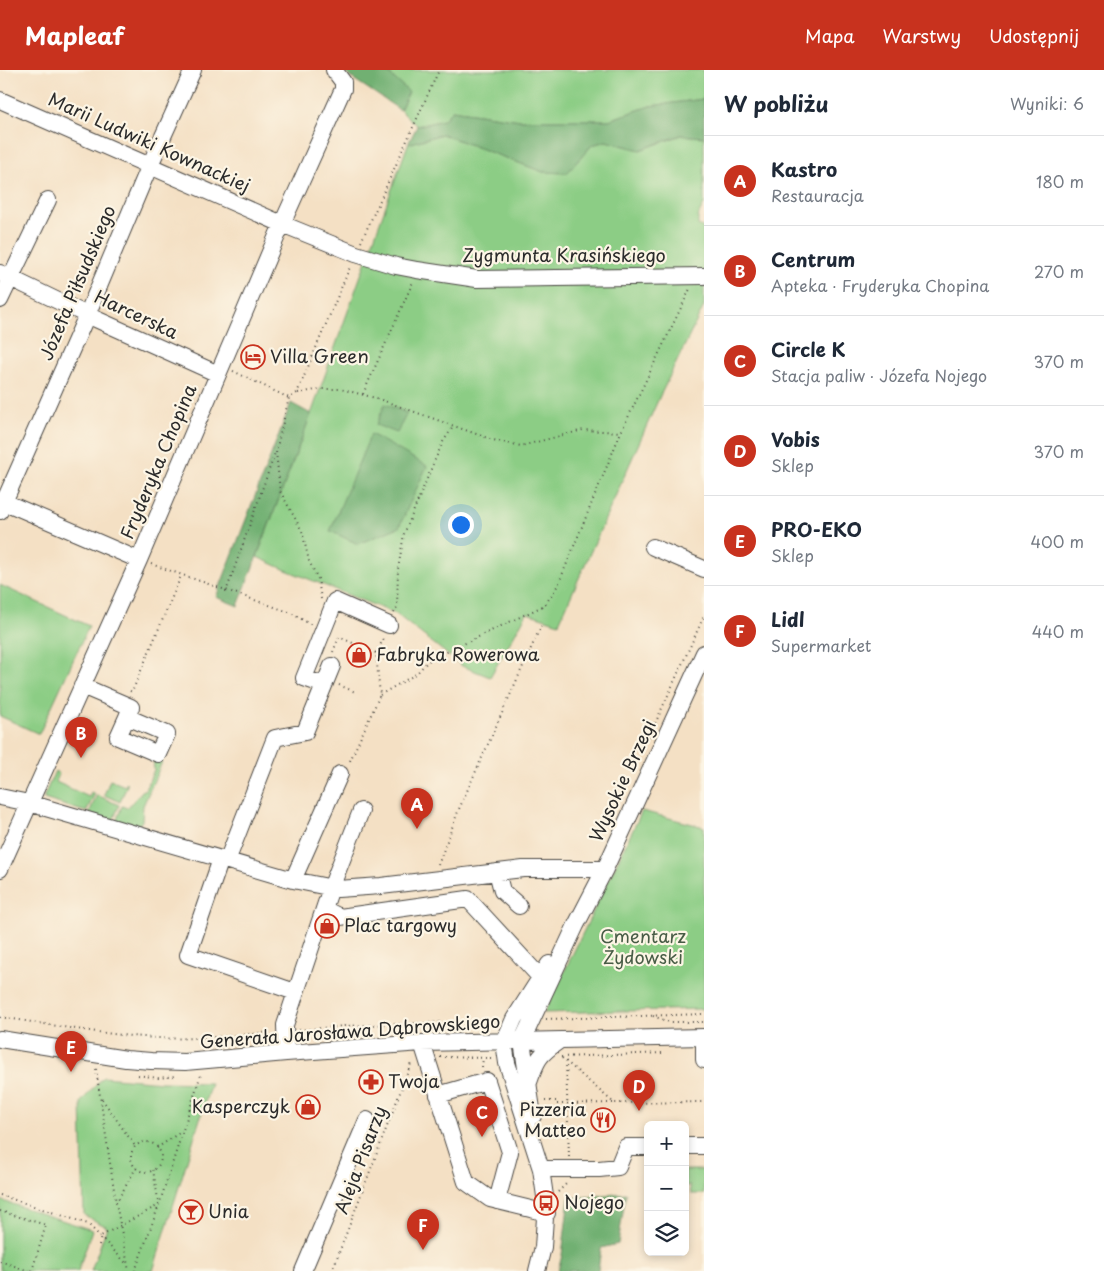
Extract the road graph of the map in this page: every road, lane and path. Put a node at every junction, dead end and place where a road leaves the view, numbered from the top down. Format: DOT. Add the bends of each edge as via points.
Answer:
graph roads {
  1 [pos="193,70"];
  2 [pos="334,70"];
  3 [pos="439,70"];
  4 [pos="0,100"];
  5 [pos="150,165"];
  6 [pos="48,200"];
  7 [pos="282,224"];
  8 [pos="356,254"];
  9 [pos="417,270"];
  10 [pos="5,275"];
  11 [pos="698,276"];
  12 [pos="0,300"];
  13 [pos="87,315"];
  14 [pos="219,370"];
  15 [pos="296,393"];
  16 [pos="363,395"];
  17 [pos="290,398"];
  18 [pos="453,427"];
  19 [pos="621,432"];
  20 [pos="276,451"];
  21 [pos="1,505"];
  22 [pos="653,547"];
  23 [pos="139,560"];
  24 [pos="704,569"];
  25 [pos="181,576"];
  26 [pos="226,592"];
  27 [pos="321,601"];
  28 [pos="389,626"];
  29 [pos="541,626"];
  30 [pos="323,631"];
  31 [pos="376,653"];
  32 [pos="704,653"];
  33 [pos="332,666"];
  34 [pos="331,685"];
  35 [pos="82,686"];
  36 [pos="123,688"];
  37 [pos="355,692"];
  38 [pos="380,695"];
  39 [pos="372,700"];
  40 [pos="376,702"];
  41 [pos="127,716"];
  42 [pos="340,774"];
  43 [pos="0,797"];
  44 [pos="28,803"];
  45 [pos="361,811"];
  46 [pos="224,860"];
  47 [pos="0,869"];
  48 [pos="605,869"];
  49 [pos="497,872"];
  50 [pos="449,878"];
  51 [pos="293,880"];
  52 [pos="432,880"];
  53 [pos="331,888"];
  54 [pos="452,901"];
  55 [pos="519,906"];
  56 [pos="324,909"];
  57 [pos="576,925"];
  58 [pos="540,978"];
  59 [pos="296,992"];
  60 [pos="704,1014"];
  61 [pos="651,1015"];
  62 [pos="0,1017"];
  63 [pos="561,1018"];
  64 [pos="532,1019"];
  65 [pos="514,1020"];
  66 [pos="482,1021"];
  67 [pos="704,1022"];
  68 [pos="285,1028"];
  69 [pos="458,1028"];
  70 [pos="704,1037"];
  71 [pos="0,1039"];
  72 [pos="522,1041"];
  73 [pos="560,1041"];
  74 [pos="504,1042"];
  75 [pos="422,1044"];
  76 [pos="286,1053"];
  77 [pos="666,1053"];
  78 [pos="413,1058"];
  79 [pos="704,1060"];
  80 [pos="201,1061"];
  81 [pos="566,1062"];
  82 [pos="96,1068"];
  83 [pos="528,1084"];
  84 [pos="438,1095"];
  85 [pos="101,1097"];
  86 [pos="540,1101"];
  87 [pos="704,1102"];
  88 [pos="614,1103"];
  89 [pos="568,1104"];
  90 [pos="367,1120"];
  91 [pos="182,1131"];
  92 [pos="135,1146"];
  93 [pos="689,1146"];
  94 [pos="704,1146"];
  95 [pos="644,1147"];
  96 [pos="157,1148"];
  97 [pos="569,1161"];
  98 [pos="540,1166"];
  99 [pos="136,1168"];
  100 [pos="154,1170"];
  101 [pos="570,1181"];
  102 [pos="557,1192"];
  103 [pos="0,1195"];
  104 [pos="497,1202"];
  105 [pos="116,1203"];
  106 [pos="159,1205"];
  107 [pos="0,1211"];
  108 [pos="547,1213"];
  109 [pos="120,1226"];
  110 [pos="101,1236"];
  111 [pos="99,1245"];
  112 [pos="0,1261"];
  113 [pos="128,1264"];
  114 [pos="31,1271"];
  115 [pos="129,1271"];
  116 [pos="136,1271"];
  117 [pos="304,1271"];
  118 [pos="332,1271"];
  119 [pos="537,1271"];
  1 -- 5 [label="street, Józefa Piłsudskiego"];
  2 -- 7 [label="street, Fryderyka Chopina" via="343,82 343,89"];
  3 -- 8 [label="path"];
  4 -- 5 [label="street, Marii Ludwiki Kownackiej"];
  5 -- 7 [label="street, Marii Ludwiki Kownackiej"];
  5 -- 13 [label="street, Józefa Piłsudskiego"];
  6 -- 10 [label="street"];
  7 -- 8 [label="street, Zygmunta Krasińskiego"];
  7 -- 14 [label="street, Fryderyka Chopina"];
  8 -- 9 [label="street, Zygmunta Krasińskiego"];
  8 -- 15 [label="path"];
  9 -- 11 [label="street, Zygmunta Krasińskiego" via="477,279"];
  9 -- 16 [label="path"];
  10 -- 12 [label="street"];
  10 -- 13 [label="street, Harcerska"];
  11 -- 19 [label="path"];
  13 -- 14 [label="street, Harcerska"];
  13 -- 21 [label="street, Józefa Piłsudskiego"];
  14 -- 17 [label="path"];
  14 -- 23 [label="street, Fryderyka Chopina"];
  15 -- 16 [label="path" via="340,389"];
  15 -- 17 [label="path"];
  16 -- 18 [label="path"];
  17 -- 20 [label="path"];
  18 -- 19 [label="path" via="521,446 583,430"];
  18 -- 28 [label="path" via="437,455 404,534 398,569 397,607"];
  19 -- 38 [label="path" via="558,585 545,605 428,661 416,674"];
  20 -- 26 [label="path"];
  20 -- 27 [label="path" via="280,491 302,531 309,561 318,579"];
  21 -- 23 [label="street"];
  22 -- 24 [label="street"];
  23 -- 25 [label="path"];
  23 -- 35 [label="street, Fryderyka Chopina"];
  25 -- 26 [label="path"];
  25 -- 36 [label="path" via="132,692"];
  26 -- 30 [label="path" via="289,612"];
  28 -- 30 [label="street" via="335,601"];
  28 -- 31 [label="path"];
  29 -- 52 [label="path" via="459,809"];
  30 -- 34 [label="street" via="304,678"];
  32 -- 48 [label="street, Wysokie Brzegi"];
  33 -- 34 [label="street"];
  34 -- 37 [label="path"];
  34 -- 46 [label="street" via="305,732 275,738"];
  35 -- 41 [label="street" via="131,707"];
  35 -- 44 [label="street, Fryderyka Chopina"];
  39 -- 40 [label="path"];
  42 -- 51 [label="street"];
  43 -- 44 [label="street"];
  44 -- 46 [label="street"];
  44 -- 47 [label="street, Fryderyka Chopina"];
  45 -- 53 [label="street"];
  46 -- 51 [label="street"];
  46 -- 59 [label="street" via="188,955"];
  48 -- 49 [label="street"];
  48 -- 57 [label="street, Wysokie Brzegi"];
  49 -- 50 [label="street"];
  49 -- 55 [label="street" via="502,891"];
  50 -- 52 [label="street"];
  50 -- 54 [label="street"];
  51 -- 53 [label="street"];
  52 -- 53 [label="street"];
  53 -- 56 [label="street"];
  54 -- 56 [label="street" via="340,917"];
  54 -- 58 [label="street" via="468,899"];
  56 -- 59 [label="street"];
  57 -- 58 [label="street, Wysokie Brzegi"];
  57 -- 64 [label="street, Wysokie Brzegi"];
  58 -- 65 [label="street, Wysokie Brzegi"];
  59 -- 68 [label="street"];
  60 -- 61 [label="path"];
  61 -- 63 [label="path"];
  61 -- 67 [label="path" via="669,1022"];
  62 -- 68 [label="path" via="160,1038 200,1038"];
  63 -- 64 [label="path"];
  63 -- 73 [label="path"];
  64 -- 72 [label="street, Wysokie Brzegi"];
  65 -- 66 [label="path"];
  65 -- 74 [label="street, Wysokie Brzegi"];
  66 -- 68 [label="path"];
  66 -- 69 [label="path"];
  68 -- 76 [label="street"];
  70 -- 73 [label="street, Generała Jarosława Dąbrowskiego"];
  70 -- 79 [label="street"];
  71 -- 80 [label="street, Generała Jarosława Dąbrowskiego" via="151,1062"];
  72 -- 73 [label="street, Generała Jarosława Dąbrowskiego"];
  72 -- 74 [label="street, Generała Jarosława Dąbrowskiego"];
  72 -- 83 [label="street"];
  73 -- 83 [label="street" via="536,1061"];
  74 -- 75 [label="street, Generała Jarosława Dąbrowskiego"];
  74 -- 98 [label="street" via="507,1063"];
  75 -- 76 [label="street, Generała Jarosława Dąbrowskiego"];
  75 -- 84 [label="street"];
  76 -- 80 [label="street, Generała Jarosława Dąbrowskiego"];
  77 -- 81 [label="path" via="561,1057"];
  78 -- 118 [label="path, Aleja Pisarzy"];
  80 -- 91 [label="path" via="202,1074"];
  81 -- 88 [label="path"];
  81 -- 89 [label="path"];
  82 -- 85 [label="path"];
  83 -- 98 [label="street"];
  84 -- 104 [label="street" via="466,1182"];
  84 -- 104 [label="street" via="487,1081 510,1152"];
  85 -- 92 [label="path"];
  85 -- 105 [label="path"];
  86 -- 89 [label="path"];
  87 -- 88 [label="path"];
  88 -- 89 [label="path"];
  89 -- 97 [label="path"];
  90 -- 117 [label="street"];
  91 -- 96 [label="path"];
  91 -- 106 [label="path"];
  92 -- 96 [label="path" via="146,1142"];
  92 -- 99 [label="path" via="131,1160"];
  93 -- 94 [label="street"];
  95 -- 98 [label="street" via="626,1147 618,1166"];
  96 -- 100 [label="path" via="159,1164"];
  98 -- 108 [label="street"];
  99 -- 100 [label="path" via="144,1172"];
  99 -- 105 [label="path"];
  100 -- 106 [label="path"];
  101 -- 102 [label="path"];
  103 -- 110 [label="path" via="88,1224"];
  104 -- 108 [label="street"];
  105 -- 109 [label="path"];
  106 -- 109 [label="path"];
  106 -- 116 [label="path"];
  107 -- 114 [label="path" via="46,1225"];
  108 -- 119 [label="street"];
  109 -- 110 [label="path"];
  109 -- 113 [label="path"];
  110 -- 111 [label="path"];
  110 -- 113 [label="path"];
  112 -- 114 [label="path"];
  113 -- 115 [label="path"];
}
